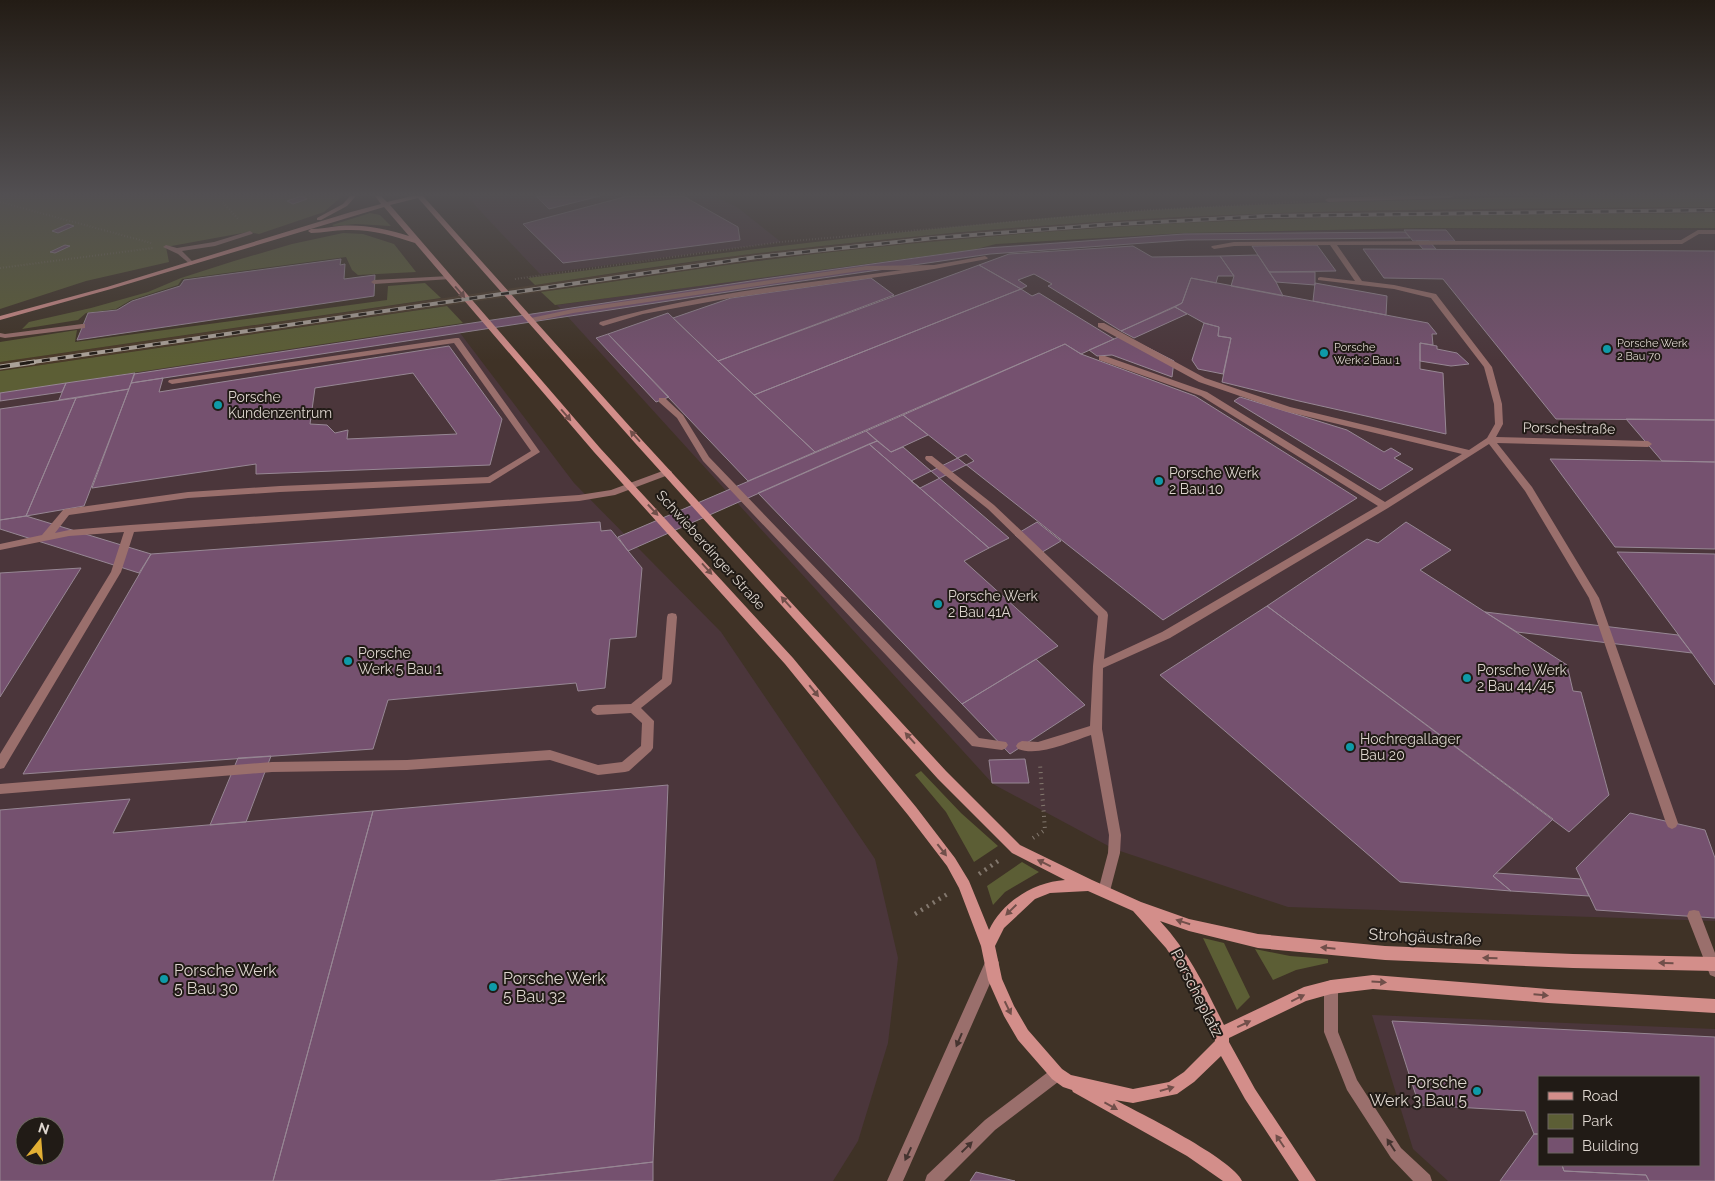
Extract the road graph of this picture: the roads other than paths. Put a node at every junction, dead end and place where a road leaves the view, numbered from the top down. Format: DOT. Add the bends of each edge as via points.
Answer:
graph roads {
  1 [pos="180,251"];
  2 [pos="230,251"];
  3 [pos="426,251"];
  4 [pos="469,251"];
  5 [pos="1338,251"];
  6 [pos="985,258"];
  7 [pos="191,263"];
  8 [pos="934,267"];
  9 [pos="449,278"];
  10 [pos="1320,279"];
  11 [pos="374,282"];
  12 [pos="1359,282"];
  13 [pos="672,296"];
  14 [pos="695,310"];
  15 [pos="0,318"];
  16 [pos="531,320"];
  17 [pos="603,324"];
  18 [pos="1101,325"];
  19 [pos="82,326"];
  20 [pos="0,335"];
  21 [pos="1102,358"];
  22 [pos="172,382"];
  23 [pos="662,400"];
  24 [pos="1490,440"];
  25 [pos="1648,444"];
  26 [pos="1470,453"];
  27 [pos="929,458"];
  28 [pos="668,472"];
  29 [pos="632,487"];
  30 [pos="1385,506"];
  31 [pos="130,528"];
  32 [pos="46,537"];
  33 [pos="0,546"];
  34 [pos="672,617"];
  35 [pos="1098,666"];
  36 [pos="634,708"];
  37 [pos="597,710"];
  38 [pos="1096,729"];
  39 [pos="1002,745"];
  40 [pos="1022,746"];
  41 [pos="0,764"];
  42 [pos="0,789"];
  43 [pos="1672,822"];
  44 [pos="1088,885"];
  45 [pos="1104,891"];
  46 [pos="1138,907"];
  47 [pos="1694,916"];
  48 [pos="988,946"];
  49 [pos="992,962"];
  50 [pos="1714,966"];
  51 [pos="1331,987"];
  52 [pos="1715,1006"];
  53 [pos="1222,1039"];
  54 [pos="1062,1078"];
  55 [pos="896,1181"];
  56 [pos="933,1181"];
  57 [pos="1234,1181"];
  58 [pos="1308,1181"];
  59 [pos="1424,1181"];
  1 -- 7 [label="street"];
  2 -- 7 [label="main road"];
  3 -- 9 [label="main road, Schwieberdinger Straße"];
  4 -- 16 [label="main road, Schwieberdinger Straße"];
  5 -- 12 [label="street"];
  6 -- 8 [label="street"];
  7 -- 15 [label="main road"];
  8 -- 13 [label="street" via="866,268"];
  8 -- 17 [label="street" via="730,296 642,312"];
  9 -- 11 [label="street"];
  9 -- 29 [label="main road, Schwieberdinger Straße, one-way"];
  10 -- 12 [label="street"];
  12 -- 24 [label="street" via="1433,296 1488,367 1498,404 1499,424"];
  13 -- 14 [label="street"];
  13 -- 16 [label="street"];
  28 -- 16 [label="main road, Schwieberdinger Straße, one-way"];
  18 -- 26 [label="street" via="1212,383 1286,409"];
  19 -- 20 [label="street"];
  21 -- 30 [label="street" via="1204,394"];
  22 -- 32 [label="street" via="456,340 536,452 490,480 188,495 66,512"];
  23 -- 39 [label="street" via="680,417 706,459 976,744"];
  24 -- 25 [label="street, Porschestraße"];
  24 -- 26 [label="street"];
  24 -- 43 [label="street" via="1529,489 1594,598"];
  26 -- 30 [label="street"];
  27 -- 35 [label="street" via="991,507 1102,615"];
  28 -- 29 [label="street"];
  44 -- 28 [label="main road, Schwieberdinger Straße, one-way" via="1009,842 942,775"];
  29 -- 31 [label="street" via="579,498"];
  29 -- 48 [label="main road, Schwieberdinger Straße, one-way" via="789,661 912,811 956,869"];
  30 -- 35 [label="street" via="1166,635"];
  31 -- 32 [label="street"];
  31 -- 41 [label="street" via="116,572"];
  32 -- 33 [label="street"];
  34 -- 36 [label="street" via="667,680"];
  35 -- 38 [label="street"];
  36 -- 37 [label="street"];
  36 -- 42 [label="street" via="648,720 647,748 625,767 598,770 550,755 407,765 272,767"];
  38 -- 40 [label="street" via="1038,747"];
  38 -- 45 [label="street" via="1115,835"];
  44 -- 45 [label="main road, Porscheplatz"];
  44 -- 48 [label="main road, Porscheplatz, one-way" via="1050,887 1030,894 999,922"];
  45 -- 46 [label="main road, Porscheplatz"];
  50 -- 46 [label="main road, Strohgäustraße, one-way" via="1395,954 1268,942 1228,935"];
  46 -- 53 [label="main road, Porscheplatz" via="1187,968"];
  47 -- 50 [label="street"];
  48 -- 49 [label="main road"];
  49 -- 54 [label="main road, one-way" via="995,980 1023,1035"];
  49 -- 55 [label="street, one-way"];
  51 -- 52 [label="main road, one-way" via="1373,982"];
  53 -- 51 [label="main road, one-way" via="1304,994"];
  59 -- 51 [label="street, one-way" via="1396,1152 1352,1086 1331,1032"];
  54 -- 53 [label="main road, Porscheplatz, one-way" via="1133,1096 1172,1089 1189,1077"];
  58 -- 53 [label="main road, one-way" via="1250,1094"];
  56 -- 54 [label="street, one-way" via="990,1125"];
  54 -- 57 [label="main road, one-way" via="1192,1151"];
}
